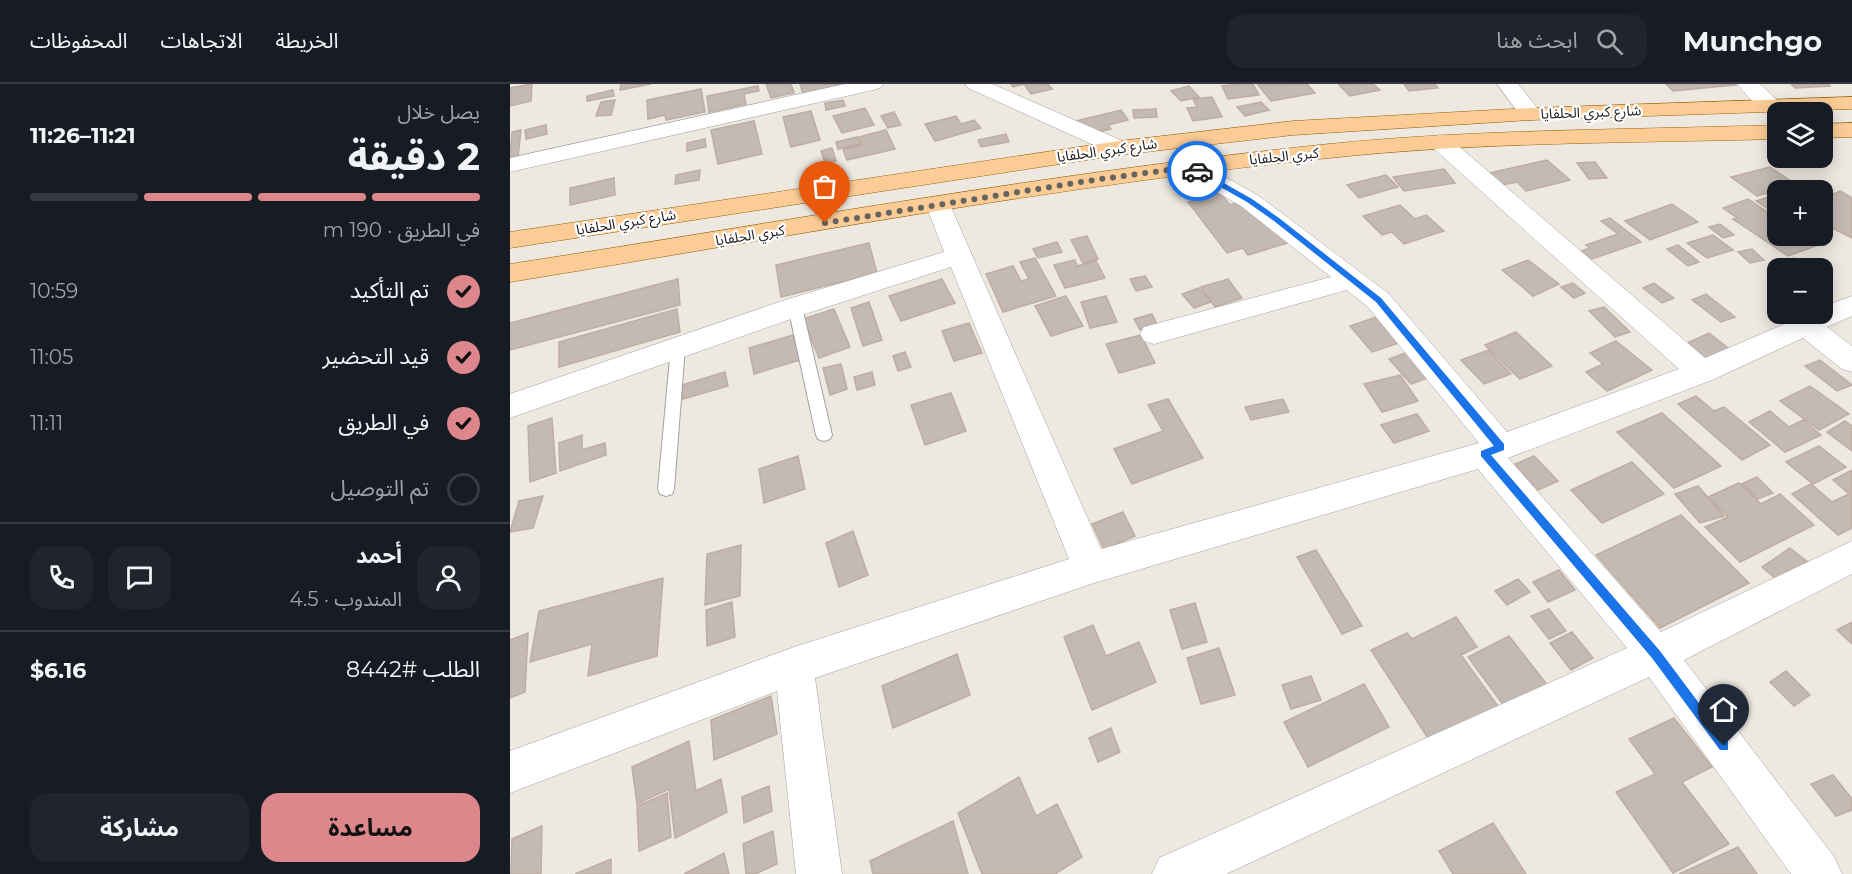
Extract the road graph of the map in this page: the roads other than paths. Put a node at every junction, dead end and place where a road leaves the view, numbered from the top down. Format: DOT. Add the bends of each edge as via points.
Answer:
graph roads {
  1 [pos="873,84"];
  2 [pos="975,84"];
  3 [pos="1507,84"];
  4 [pos="1748,84"];
  5 [pos="1768,102"];
  6 [pos="1833,103"];
  7 [pos="1852,103"];
  8 [pos="1767,105"];
  9 [pos="1532,114"];
  10 [pos="1410,120"];
  11 [pos="1320,126"];
  12 [pos="1833,130"];
  13 [pos="1852,130"];
  14 [pos="1767,132"];
  15 [pos="1430,143"];
  16 [pos="1119,148"];
  17 [pos="1329,151"];
  18 [pos="510,165"];
  19 [pos="1190,167"];
  20 [pos="938,205"];
  21 [pos="510,240"];
  22 [pos="959,256"];
  23 [pos="510,273"];
  24 [pos="1351,280"];
  25 [pos="1852,305"];
  26 [pos="795,307"];
  27 [pos="1806,326"];
  28 [pos="1154,333"];
  29 [pos="678,347"];
  30 [pos="1852,361"];
  31 [pos="1702,372"];
  32 [pos="510,406"];
  33 [pos="824,435"];
  34 [pos="1493,450"];
  35 [pos="666,489"];
  36 [pos="1852,557"];
  37 [pos="1091,568"];
  38 [pos="1656,654"];
  39 [pos="794,666"];
  40 [pos="510,772"];
  41 [pos="819,874"];
  42 [pos="1175,874"];
  43 [pos="1819,874"];
  1 -- 18 [label="street"];
  2 -- 16 [label="street"];
  3 -- 9 [label="street"];
  4 -- 5 [label="street"];
  6 -- 7 [label="main road, شارع كبري الحلفايا"];
  8 -- 9 [label="main road, شارع كبري الحلفايا"];
  9 -- 10 [label="main road, شارع كبري الحلفايا"];
  10 -- 11 [label="main road, شارع كبري الحلفايا"];
  10 -- 15 [label="main road"];
  11 -- 16 [label="main road, شارع كبري الحلفايا"];
  11 -- 17 [label="main road"];
  12 -- 13 [label="main road"];
  14 -- 15 [label="main road, كبري الحلفايا"];
  15 -- 17 [label="main road, كبري الحلفايا"];
  15 -- 31 [label="street"];
  16 -- 21 [label="main road, شارع كبري الحلفايا"];
  17 -- 19 [label="main road, كبري الحلفايا"];
  19 -- 20 [label="main road, كبري الحلفايا"];
  19 -- 24 [label="street" via="1250,201"];
  20 -- 22 [label="street"];
  20 -- 23 [label="main road, كبري الحلفايا"];
  22 -- 26 [label="street"];
  22 -- 37 [label="street"];
  24 -- 28 [label="street"];
  24 -- 34 [label="street" via="1378,300"];
  25 -- 27 [label="street"];
  26 -- 29 [label="street"];
  26 -- 33 [label="lane"];
  27 -- 30 [label="street"];
  27 -- 31 [label="street"];
  29 -- 32 [label="street"];
  29 -- 35 [label="lane"];
  31 -- 34 [label="street"];
  34 -- 37 [label="street"];
  34 -- 38 [label="street"];
  36 -- 38 [label="street"];
  37 -- 39 [label="street"];
  38 -- 42 [label="street"];
  38 -- 43 [label="street"];
  39 -- 40 [label="street"];
  39 -- 41 [label="street"];
}
